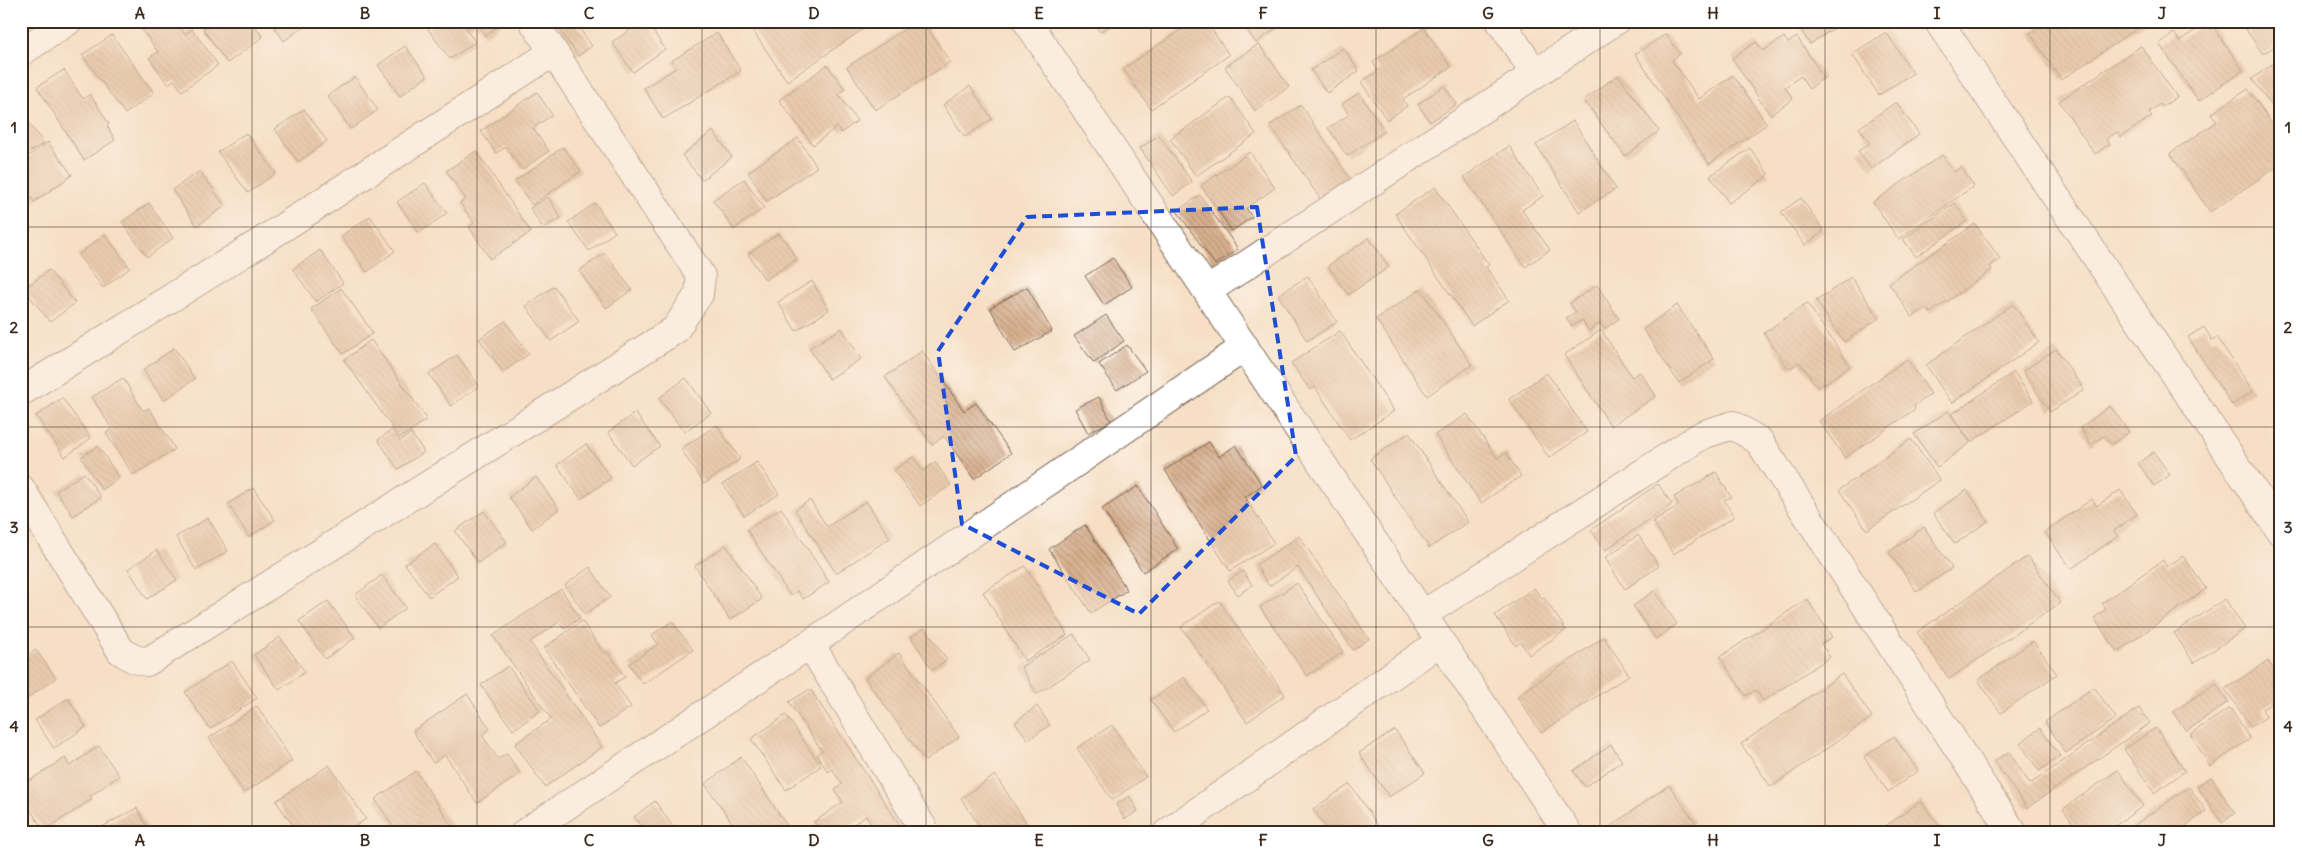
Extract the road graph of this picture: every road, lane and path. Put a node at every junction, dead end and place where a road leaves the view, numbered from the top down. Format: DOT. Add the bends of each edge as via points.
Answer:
graph roads {
  1 [pos="68,21"];
  2 [pos="533,21"];
  3 [pos="1027,21"];
  4 [pos="1500,21"];
  5 [pos="1615,21"];
  6 [pos="1938,21"];
  7 [pos="21,52"];
  8 [pos="552,53"];
  9 [pos="1535,74"];
  10 [pos="1207,291"];
  11 [pos="1245,347"];
  12 [pos="21,392"];
  13 [pos="21,488"];
  14 [pos="2281,532"];
  15 [pos="1422,615"];
  16 [pos="1440,642"];
  17 [pos="810,644"];
  18 [pos="526,833"];
  19 [pos="926,833"];
  20 [pos="1167,833"];
  21 [pos="1568,833"];
  22 [pos="2013,833"];
  1 -- 7 [label="street"];
  2 -- 8 [label="street"];
  3 -- 10 [label="street"];
  4 -- 9 [label="street"];
  5 -- 9 [label="street"];
  6 -- 14 [label="street"];
  8 -- 12 [label="street"];
  8 -- 13 [label="street" via="701,276 699,294 675,330 147,662 121,651"];
  9 -- 10 [label="street"];
  10 -- 11 [label="street"];
  11 -- 15 [label="street"];
  11 -- 17 [label="street"];
  15 -- 16 [label="street"];
  15 -- 22 [label="street" via="1702,435 1733,425 1759,441"];
  16 -- 20 [label="street"];
  16 -- 21 [label="street"];
  17 -- 18 [label="street"];
  17 -- 19 [label="street"];
}
